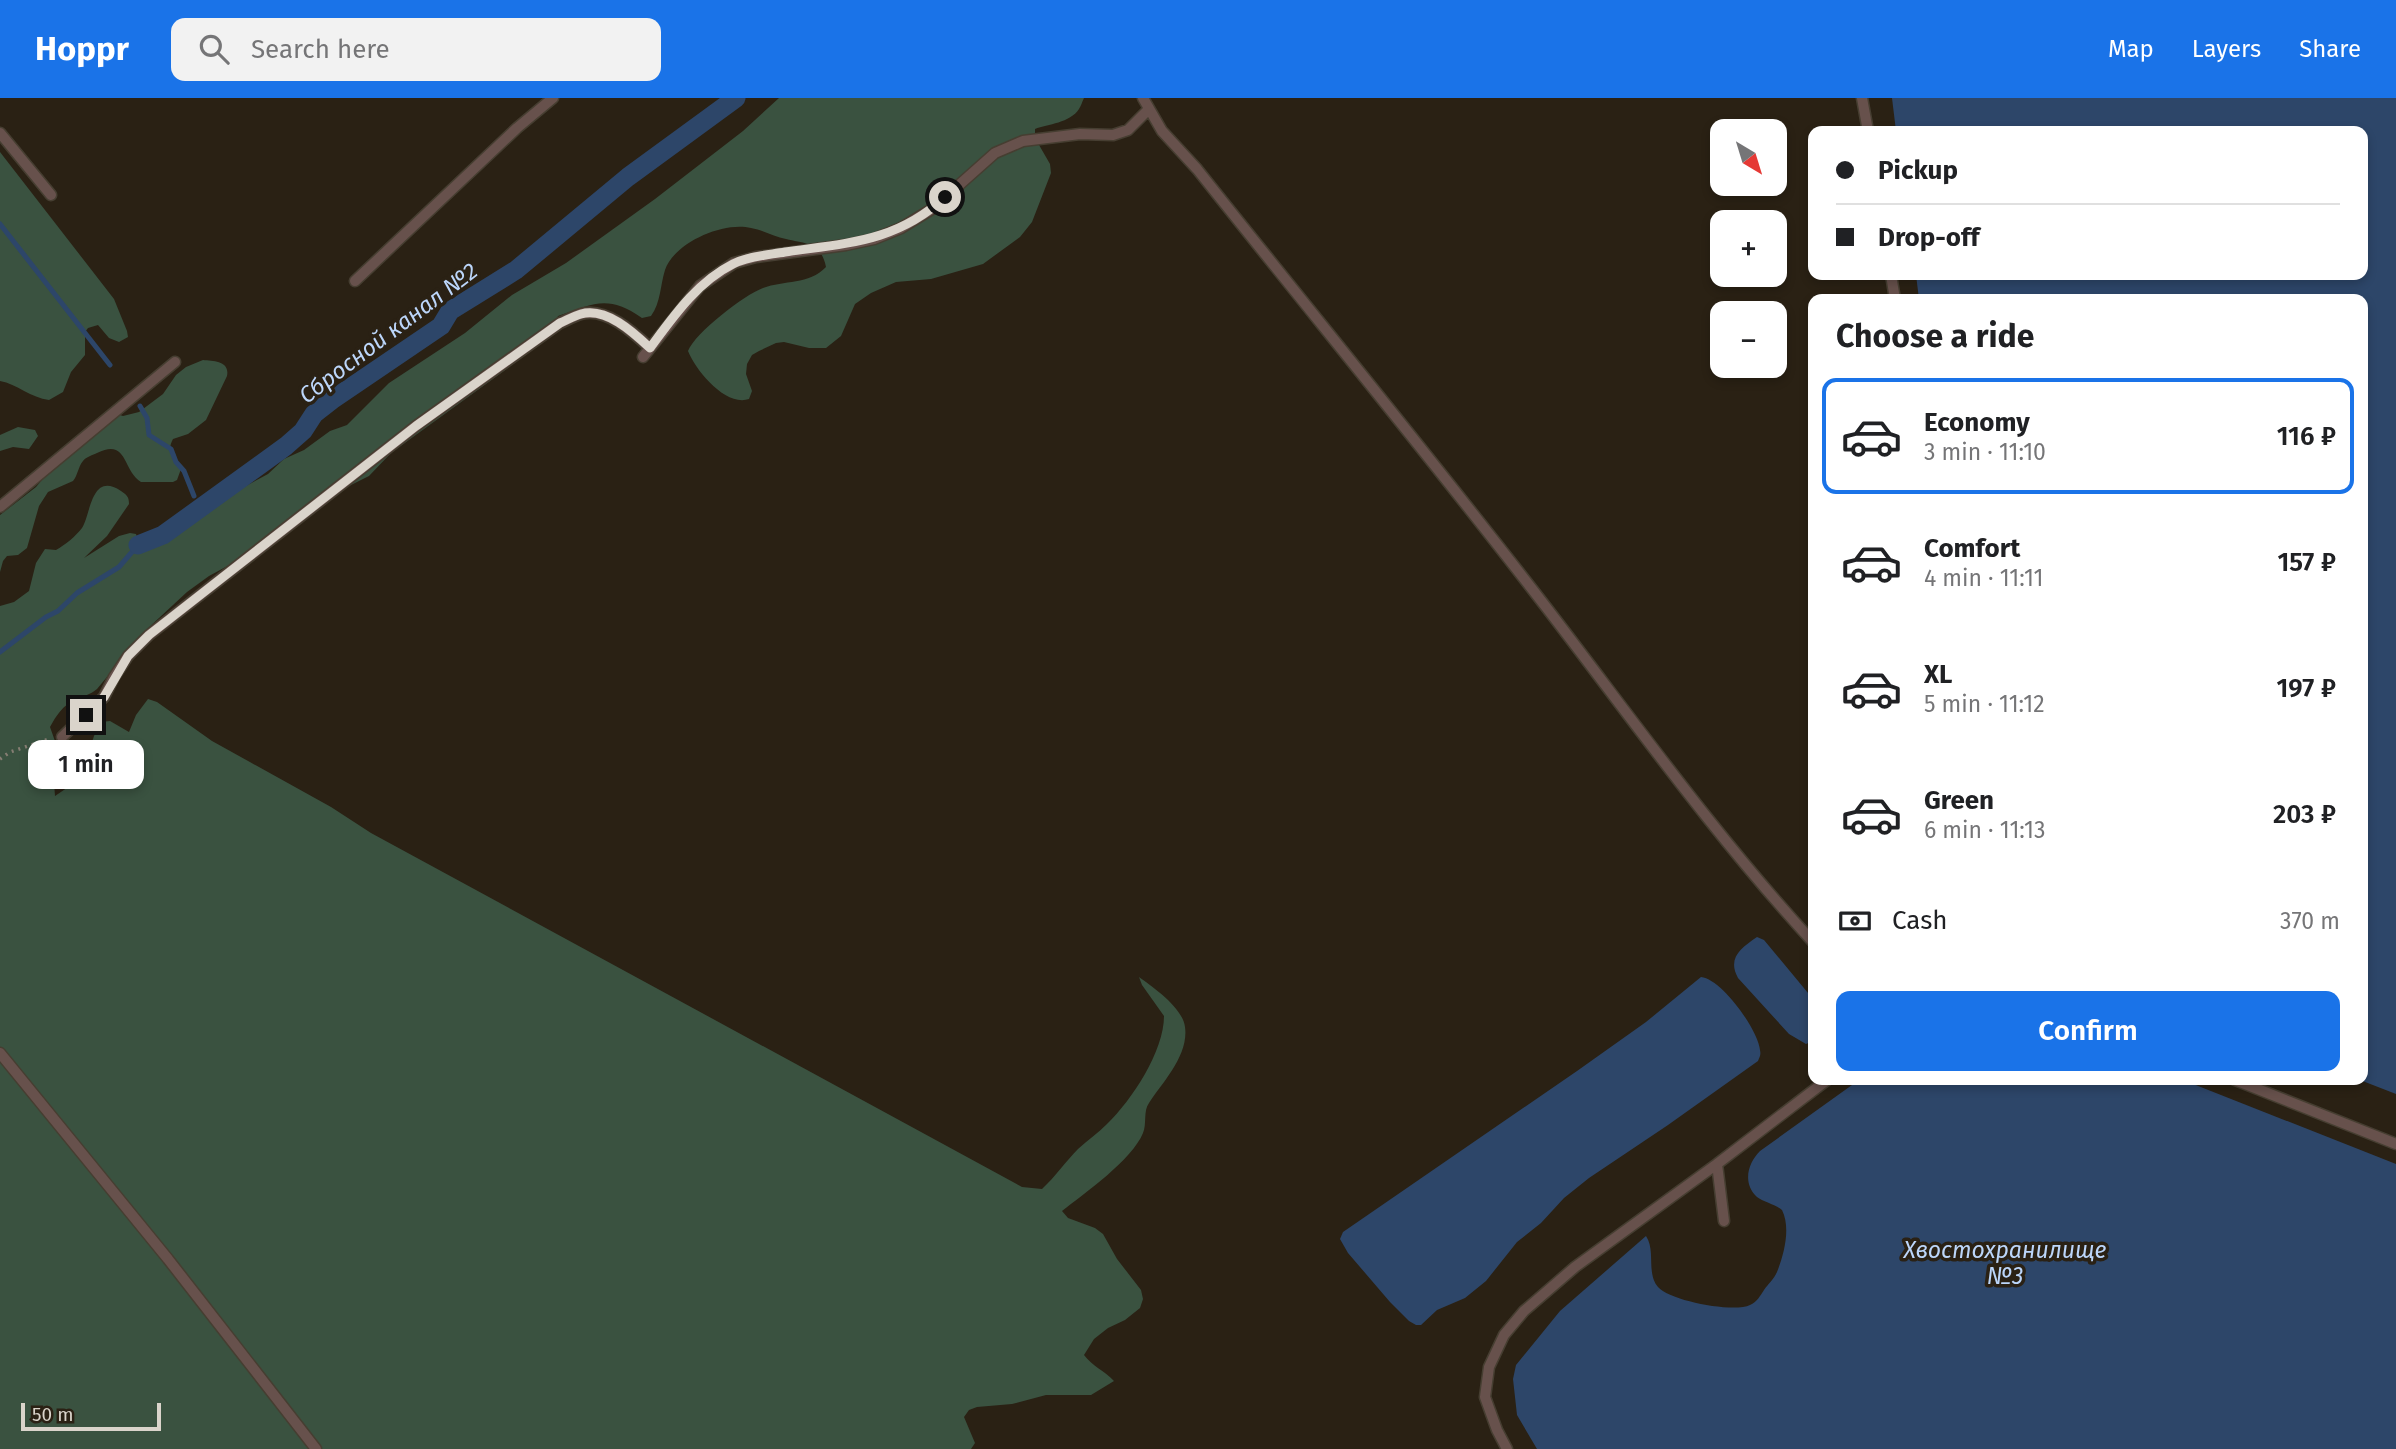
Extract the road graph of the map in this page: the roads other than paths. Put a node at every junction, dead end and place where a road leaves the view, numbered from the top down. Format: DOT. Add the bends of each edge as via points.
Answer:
graph roads {
  1 [pos="554,98"];
  2 [pos="1143,98"];
  3 [pos="1862,98"];
  4 [pos="1149,109"];
  5 [pos="1867,126"];
  6 [pos="0,133"];
  7 [pos="51,195"];
  8 [pos="355,281"];
  9 [pos="175,362"];
  10 [pos="0,507"];
  11 [pos="62,737"];
  12 [pos="1808,937"];
  13 [pos="0,1053"];
  14 [pos="1820,1085"];
  15 [pos="2248,1085"];
  16 [pos="2396,1144"];
  17 [pos="1717,1164"];
  18 [pos="1724,1221"];
  19 [pos="316,1449"];
  20 [pos="1507,1449"];
  1 -- 8 [label="lane"];
  2 -- 4 [label="lane"];
  3 -- 5 [label="lane"];
  4 -- 11 [label="lane" via="1128,130 1113,135 1023,141 995,153 932,209 874,239 734,263 700,286 646,352 617,322 597,314 583,313 560,323 416,426 149,635 128,656 104,697"];
  4 -- 12 [label="lane" via="1162,131 1545,605 1720,834"];
  6 -- 7 [label="lane"];
  9 -- 10 [label="lane"];
  13 -- 19 [label="lane"];
  14 -- 17 [label="lane"];
  15 -- 16 [label="lane"];
  17 -- 18 [label="lane"];
  17 -- 20 [label="lane" via="1575,1267 1504,1335 1489,1367 1485,1396"];
}
